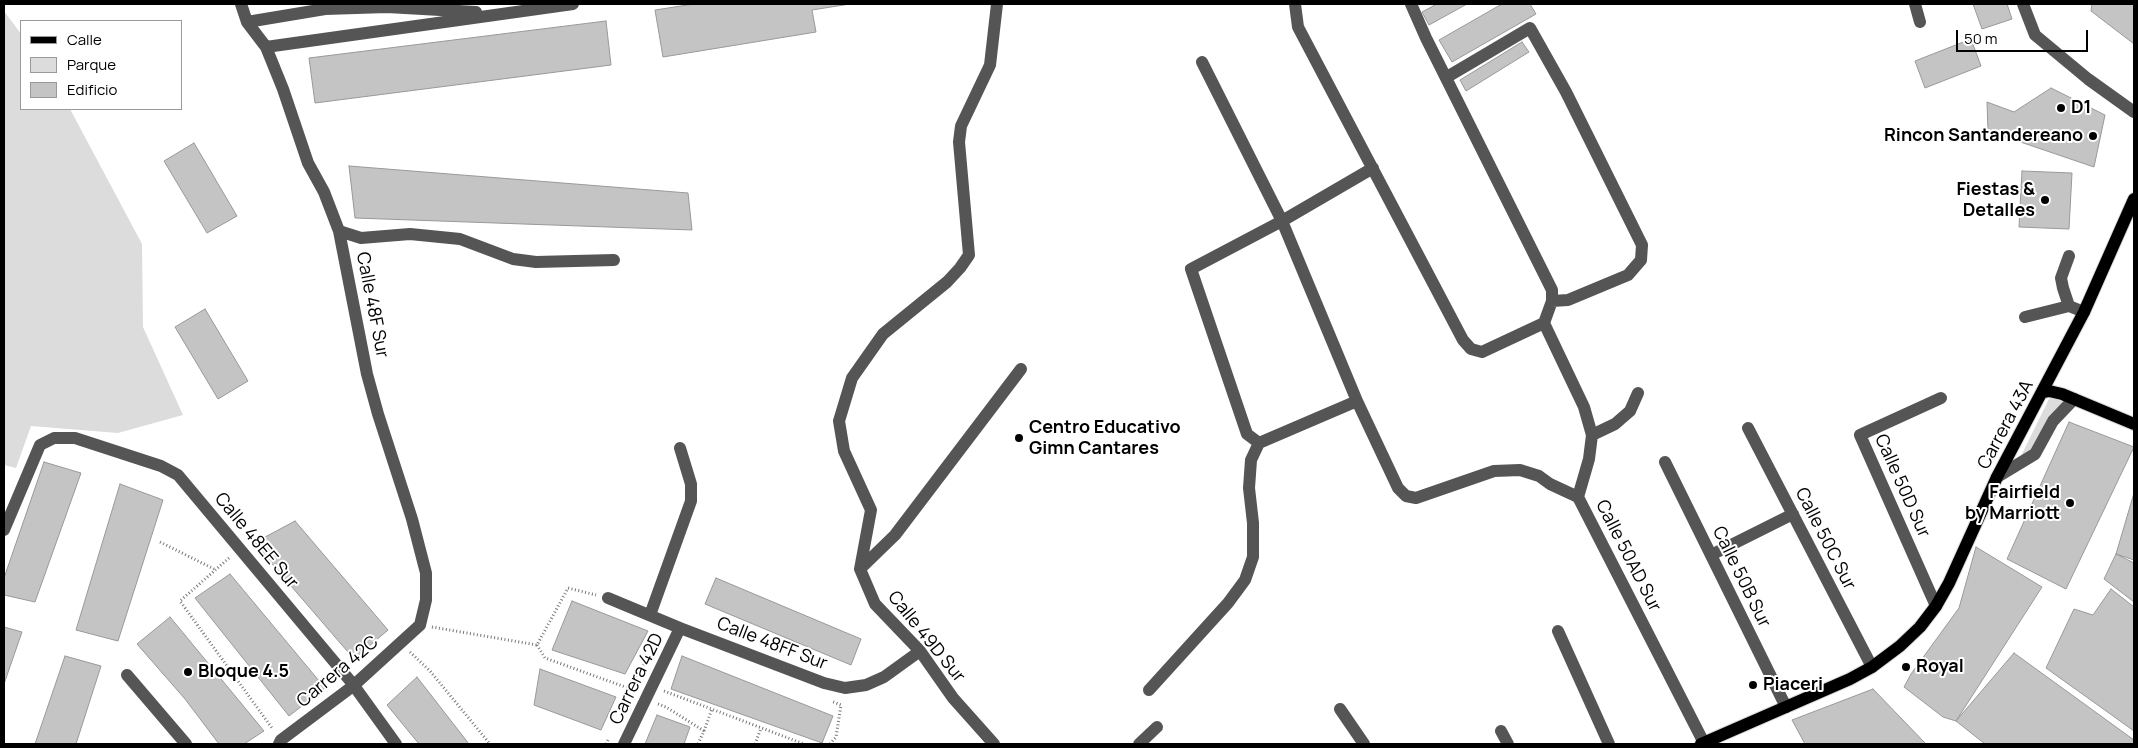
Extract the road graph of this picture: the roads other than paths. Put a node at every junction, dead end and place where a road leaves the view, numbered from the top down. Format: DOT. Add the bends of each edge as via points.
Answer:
graph roads {
  1 [pos="241,4"];
  2 [pos="573,4"];
  3 [pos="997,4"];
  4 [pos="1295,4"];
  5 [pos="1411,4"];
  6 [pos="1915,4"];
  7 [pos="2023,4"];
  8 [pos="506,13"];
  9 [pos="248,22"];
  10 [pos="1920,22"];
  11 [pos="266,47"];
  12 [pos="1202,62"];
  13 [pos="1447,77"];
  14 [pos="2134,112"];
  15 [pos="1373,168"];
  16 [pos="2134,199"];
  17 [pos="1282,221"];
  18 [pos="339,231"];
  19 [pos="2068,256"];
  20 [pos="614,260"];
  21 [pos="1552,301"];
  22 [pos="2069,306"];
  23 [pos="2084,312"];
  24 [pos="2025,317"];
  25 [pos="1544,323"];
  26 [pos="1021,368"];
  27 [pos="1638,392"];
  28 [pos="2043,392"];
  29 [pos="1941,398"];
  30 [pos="2074,399"];
  31 [pos="1357,401"];
  32 [pos="2134,424"];
  33 [pos="1748,428"];
  34 [pos="1592,435"];
  35 [pos="1259,443"];
  36 [pos="680,448"];
  37 [pos="1665,462"];
  38 [pos="1997,477"];
  39 [pos="1578,498"];
  40 [pos="1793,514"];
  41 [pos="4,530"];
  42 [pos="1711,556"];
  43 [pos="860,568"];
  44 [pos="608,598"];
  45 [pos="1936,606"];
  46 [pos="650,615"];
  47 [pos="420,625"];
  48 [pos="680,628"];
  49 [pos="1558,631"];
  50 [pos="920,651"];
  51 [pos="1872,667"];
  52 [pos="127,675"];
  53 [pos="354,686"];
  54 [pos="1149,690"];
  55 [pos="1786,707"];
  56 [pos="1340,709"];
  57 [pos="1157,728"];
  58 [pos="1501,731"];
  59 [pos="280,742"];
  60 [pos="186,744"];
  61 [pos="396,744"];
  62 [pos="624,744"];
  63 [pos="994,744"];
  64 [pos="1139,744"];
  65 [pos="1364,744"];
  66 [pos="1508,744"];
  67 [pos="1609,744"];
  68 [pos="1702,744"];
  1 -- 9 [label="street, Calle 48F Sur"];
  2 -- 8 [label="street"];
  3 -- 43 [label="street" via="990,65 962,126 959,142 969,254 947,282 884,334 852,378 839,421 844,451 872,510"];
  4 -- 15 [label="street" via="1298,26"];
  5 -- 13 [label="street"];
  6 -- 10 [label="street"];
  7 -- 14 [label="street" via="2035,34 2066,68"];
  8 -- 9 [label="street" via="325,9"];
  8 -- 11 [label="street"];
  9 -- 11 [label="street, Calle 48F Sur"];
  11 -- 18 [label="street, Calle 48F Sur" via="308,163 324,192"];
  12 -- 17 [label="street"];
  13 -- 21 [label="street" via="1552,290"];
  13 -- 21 [label="street" via="1530,28 1566,92 1642,245 1641,260 1628,275 1568,300"];
  15 -- 17 [label="street"];
  15 -- 25 [label="street" via="1463,340 1471,349 1482,352"];
  16 -- 23 [label="main road, Carrera 43A"];
  17 -- 31 [label="street"];
  17 -- 35 [label="street" via="1191,269 1247,434"];
  18 -- 20 [label="street" via="361,238 410,234 460,239 513,259 528,261"];
  18 -- 47 [label="street, Calle 48F Sur" via="367,374 426,573 426,600"];
  19 -- 22 [label="street" via="2061,278"];
  21 -- 25 [label="street"];
  22 -- 23 [label="street"];
  22 -- 24 [label="street"];
  23 -- 28 [label="main road, Carrera 43A"];
  25 -- 34 [label="street, Calle 50AD Sur" via="1584,407"];
  26 -- 43 [label="street" via="896,535"];
  27 -- 34 [label="street" via="1630,411 1615,424"];
  28 -- 30 [label="main road" via="2056,392"];
  28 -- 38 [label="main road, Carrera 43A"];
  29 -- 45 [label="street, Calle 50D Sur" via="1860,434"];
  30 -- 32 [label="main road"];
  30 -- 38 [label="street" via="2054,421 2035,454"];
  31 -- 35 [label="street"];
  31 -- 39 [label="street" via="1398,488 1406,496 1416,498 1494,471 1520,470 1539,476"];
  33 -- 40 [label="street, Calle 50C Sur"];
  34 -- 39 [label="street, Calle 50AD Sur"];
  35 -- 54 [label="street" via="1251,460 1249,488 1253,556 1245,580"];
  36 -- 46 [label="street" via="691,484 691,501"];
  37 -- 42 [label="street, Calle 50B Sur"];
  38 -- 45 [label="main road, Carrera 43A"];
  39 -- 68 [label="street, Calle 50AD Sur"];
  40 -- 42 [label="street"];
  40 -- 51 [label="street, Calle 50C Sur"];
  41 -- 53 [label="street, Calle 48EE Sur" via="40,445 54,438 75,438 161,466 178,475"];
  42 -- 55 [label="street, Calle 50B Sur"];
  43 -- 50 [label="street, Calle 49D Sur" via="875,604"];
  44 -- 46 [label="street, Calle 48FF Sur"];
  45 -- 51 [label="main road, Carrera 43A" via="1920,627"];
  46 -- 48 [label="street, Calle 48FF Sur"];
  47 -- 53 [label="street, Carrera 42C"];
  48 -- 50 [label="street, Calle 48FF Sur" via="845,688 866,685 884,677"];
  48 -- 62 [label="street, Carrera 42D"];
  49 -- 67 [label="street"];
  50 -- 63 [label="street, Calle 49D Sur" via="953,698"];
  51 -- 55 [label="main road, Carrera 43A"];
  52 -- 60 [label="street"];
  53 -- 59 [label="street, Carrera 42C"];
  53 -- 61 [label="street, Calle 48EE Sur"];
  55 -- 68 [label="main road, Carrera 43A"];
  56 -- 65 [label="street"];
  57 -- 64 [label="street"];
  58 -- 66 [label="street"];
}
